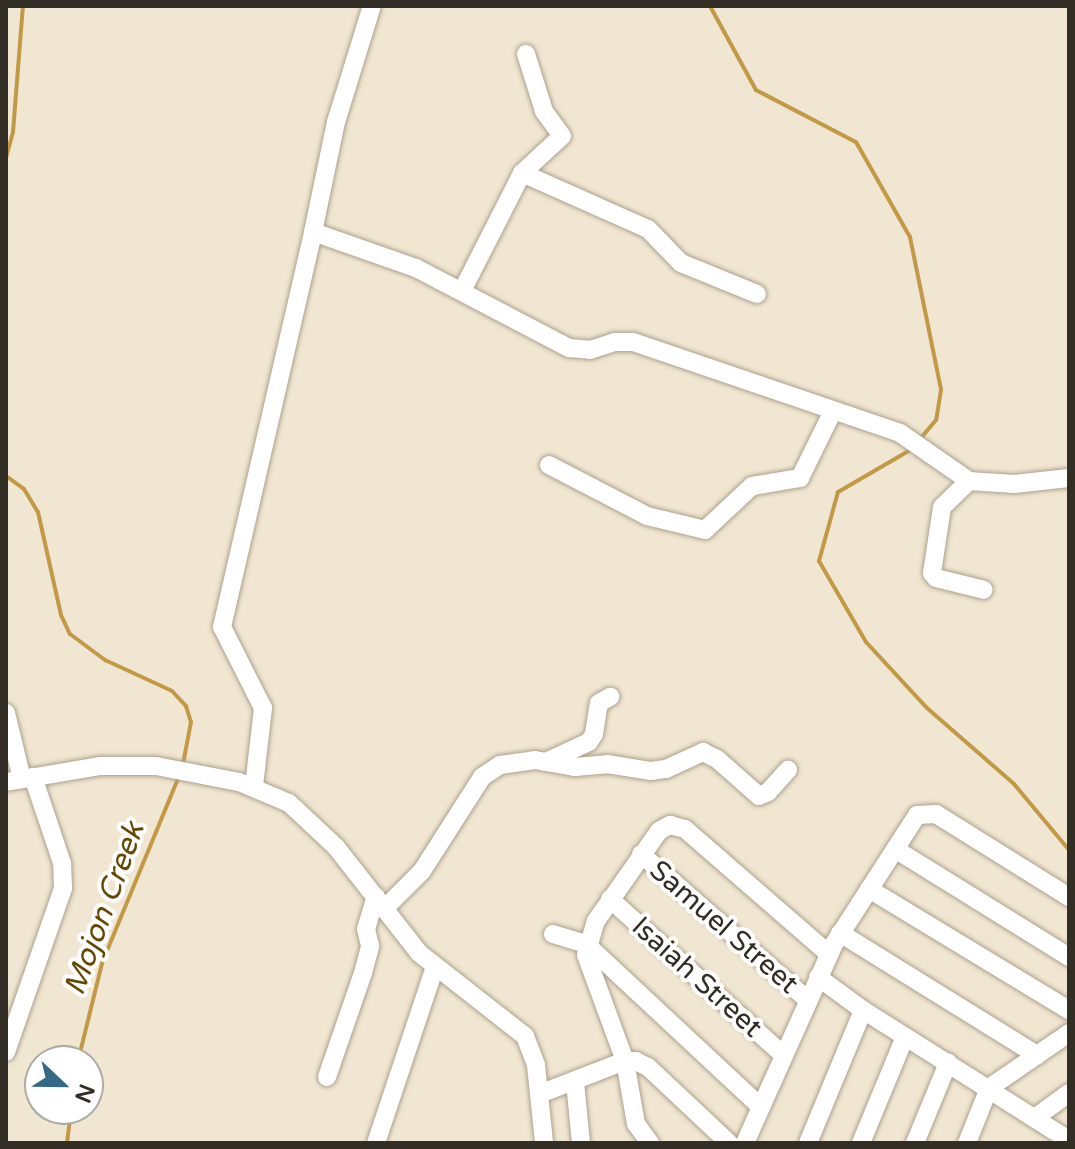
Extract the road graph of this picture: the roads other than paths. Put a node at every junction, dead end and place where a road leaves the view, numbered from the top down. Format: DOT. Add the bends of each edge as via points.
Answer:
graph roads {
  1 [pos="372,6"];
  2 [pos="526,54"];
  3 [pos="522,173"];
  4 [pos="313,232"];
  5 [pos="462,291"];
  6 [pos="757,294"];
  7 [pos="833,411"];
  8 [pos="549,465"];
  9 [pos="1069,478"];
  10 [pos="969,481"];
  11 [pos="984,590"];
  12 [pos="610,697"];
  13 [pos="6,713"];
  14 [pos="546,762"];
  15 [pos="788,770"];
  16 [pos="20,779"];
  17 [pos="254,786"];
  18 [pos="895,849"];
  19 [pos="641,854"];
  20 [pos="869,889"];
  21 [pos="1069,897"];
  22 [pos="610,899"];
  23 [pos="380,903"];
  24 [pos="840,933"];
  25 [pos="553,934"];
  26 [pos="586,944"];
  27 [pos="829,954"];
  28 [pos="1069,957"];
  29 [pos="435,967"];
  30 [pos="818,977"];
  31 [pos="808,1000"];
  32 [pos="863,1010"];
  33 [pos="1069,1010"];
  34 [pos="1069,1033"];
  35 [pos="905,1037"];
  36 [pos="6,1052"];
  37 [pos="783,1055"];
  38 [pos="1037,1055"];
  39 [pos="625,1061"];
  40 [pos="948,1063"];
  41 [pos="327,1077"];
  42 [pos="575,1082"];
  43 [pos="989,1088"];
  44 [pos="542,1093"];
  45 [pos="1069,1093"];
  46 [pos="761,1107"];
  47 [pos="1036,1117"];
  48 [pos="1069,1140"];
  49 [pos="376,1143"];
  50 [pos="544,1143"];
  51 [pos="581,1143"];
  52 [pos="650,1143"];
  53 [pos="729,1143"];
  54 [pos="745,1143"];
  55 [pos="808,1143"];
  56 [pos="861,1143"];
  57 [pos="915,1143"];
  58 [pos="967,1143"];
  1 -- 4 [label="street" via="336,122"];
  2 -- 3 [label="street" via="544,111 562,136"];
  3 -- 5 [label="street"];
  3 -- 6 [label="street" via="648,229 681,263"];
  4 -- 5 [label="street" via="416,268"];
  4 -- 17 [label="street" via="222,627 263,708"];
  5 -- 7 [label="street" via="569,348 633,342"];
  7 -- 8 [label="street" via="800,478 752,486 705,530 647,516"];
  7 -- 10 [label="street" via="918,444"];
  9 -- 10 [label="street" via="1014,484"];
  10 -- 11 [label="street" via="942,507 932,573"];
  12 -- 14 [label="street" via="599,703 589,742"];
  13 -- 16 [label="street"];
  14 -- 15 [label="street" via="651,771 703,752 759,796"];
  14 -- 23 [label="street" via="500,765 482,777 422,871"];
  16 -- 17 [label="street" via="101,766 156,766"];
  16 -- 36 [label="street" via="62,863 63,888"];
  17 -- 23 [label="street" via="308,818"];
  18 -- 20 [label="street"];
  18 -- 21 [label="street" via="917,815 931,812"];
  18 -- 28 [label="street"];
  19 -- 22 [label="street"];
  19 -- 27 [label="street" via="664,827 685,829"];
  19 -- 31 [label="street, Samuel Street"];
  20 -- 24 [label="street"];
  20 -- 33 [label="street"];
  22 -- 26 [label="street"];
  22 -- 37 [label="street, Isaiah Street"];
  23 -- 29 [label="street"];
  23 -- 41 [label="street" via="366,929 370,946 363,973"];
  24 -- 27 [label="street"];
  24 -- 38 [label="street"];
  25 -- 26 [label="street"];
  26 -- 39 [label="street" via="593,981"];
  26 -- 46 [label="street"];
  27 -- 30 [label="street"];
  29 -- 44 [label="street" via="518,1028 531,1049"];
  29 -- 49 [label="street"];
  30 -- 31 [label="street"];
  30 -- 32 [label="street"];
  31 -- 37 [label="street"];
  32 -- 35 [label="street"];
  32 -- 55 [label="street"];
  34 -- 38 [label="street"];
  35 -- 40 [label="street"];
  35 -- 56 [label="street"];
  37 -- 46 [label="street"];
  38 -- 43 [label="street"];
  39 -- 42 [label="street"];
  39 -- 52 [label="street" via="636,1124"];
  39 -- 53 [label="street" via="648,1067"];
  40 -- 43 [label="street"];
  40 -- 57 [label="street"];
  42 -- 44 [label="street"];
  42 -- 51 [label="street"];
  43 -- 47 [label="street"];
  43 -- 58 [label="street"];
  44 -- 50 [label="street"];
  45 -- 47 [label="street"];
  46 -- 54 [label="street"];
  47 -- 48 [label="street"];
}
